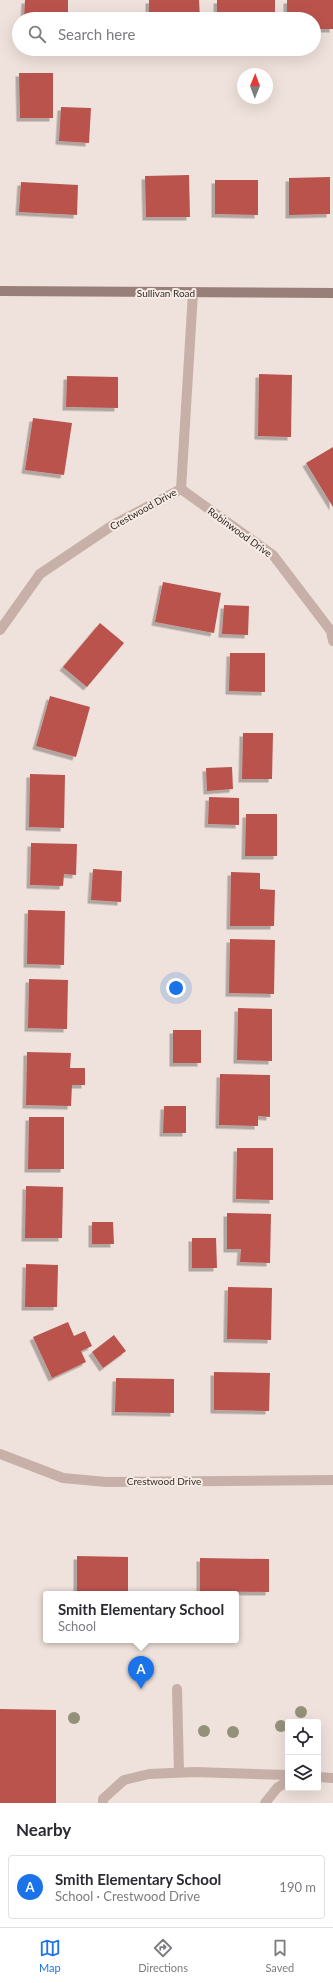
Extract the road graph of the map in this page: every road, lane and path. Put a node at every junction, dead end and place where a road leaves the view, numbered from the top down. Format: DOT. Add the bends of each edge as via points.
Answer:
graph roads {
  1 [pos="0,292"];
  2 [pos="333,293"];
  3 [pos="193,294"];
  4 [pos="181,489"];
  5 [pos="0,630"];
  6 [pos="333,641"];
  7 [pos="0,1454"];
  8 [pos="333,1480"];
  9 [pos="177,1689"];
  10 [pos="180,1772"];
  11 [pos="285,1775"];
  12 [pos="321,1777"];
  13 [pos="333,1778"];
  14 [pos="285,1783"];
  15 [pos="103,1803"];
  16 [pos="265,1803"];
  1 -- 3 [label="street, Sullivan Road"];
  2 -- 3 [label="street, Sullivan Road"];
  3 -- 4 [label="street, Crestwood Drive"];
  4 -- 5 [label="street, Crestwood Drive" via="113,525 40,574"];
  4 -- 6 [label="street, Robinwood Drive" via="273,556 331,631"];
  7 -- 8 [label="street, Crestwood Drive" via="63,1478 106,1482"];
  9 -- 10 [label="street"];
  10 -- 11 [label="street"];
  10 -- 15 [label="street" via="149,1774 124,1780 103,1799"];
  12 -- 13 [label="street"];
  14 -- 16 [label="street"];
}
